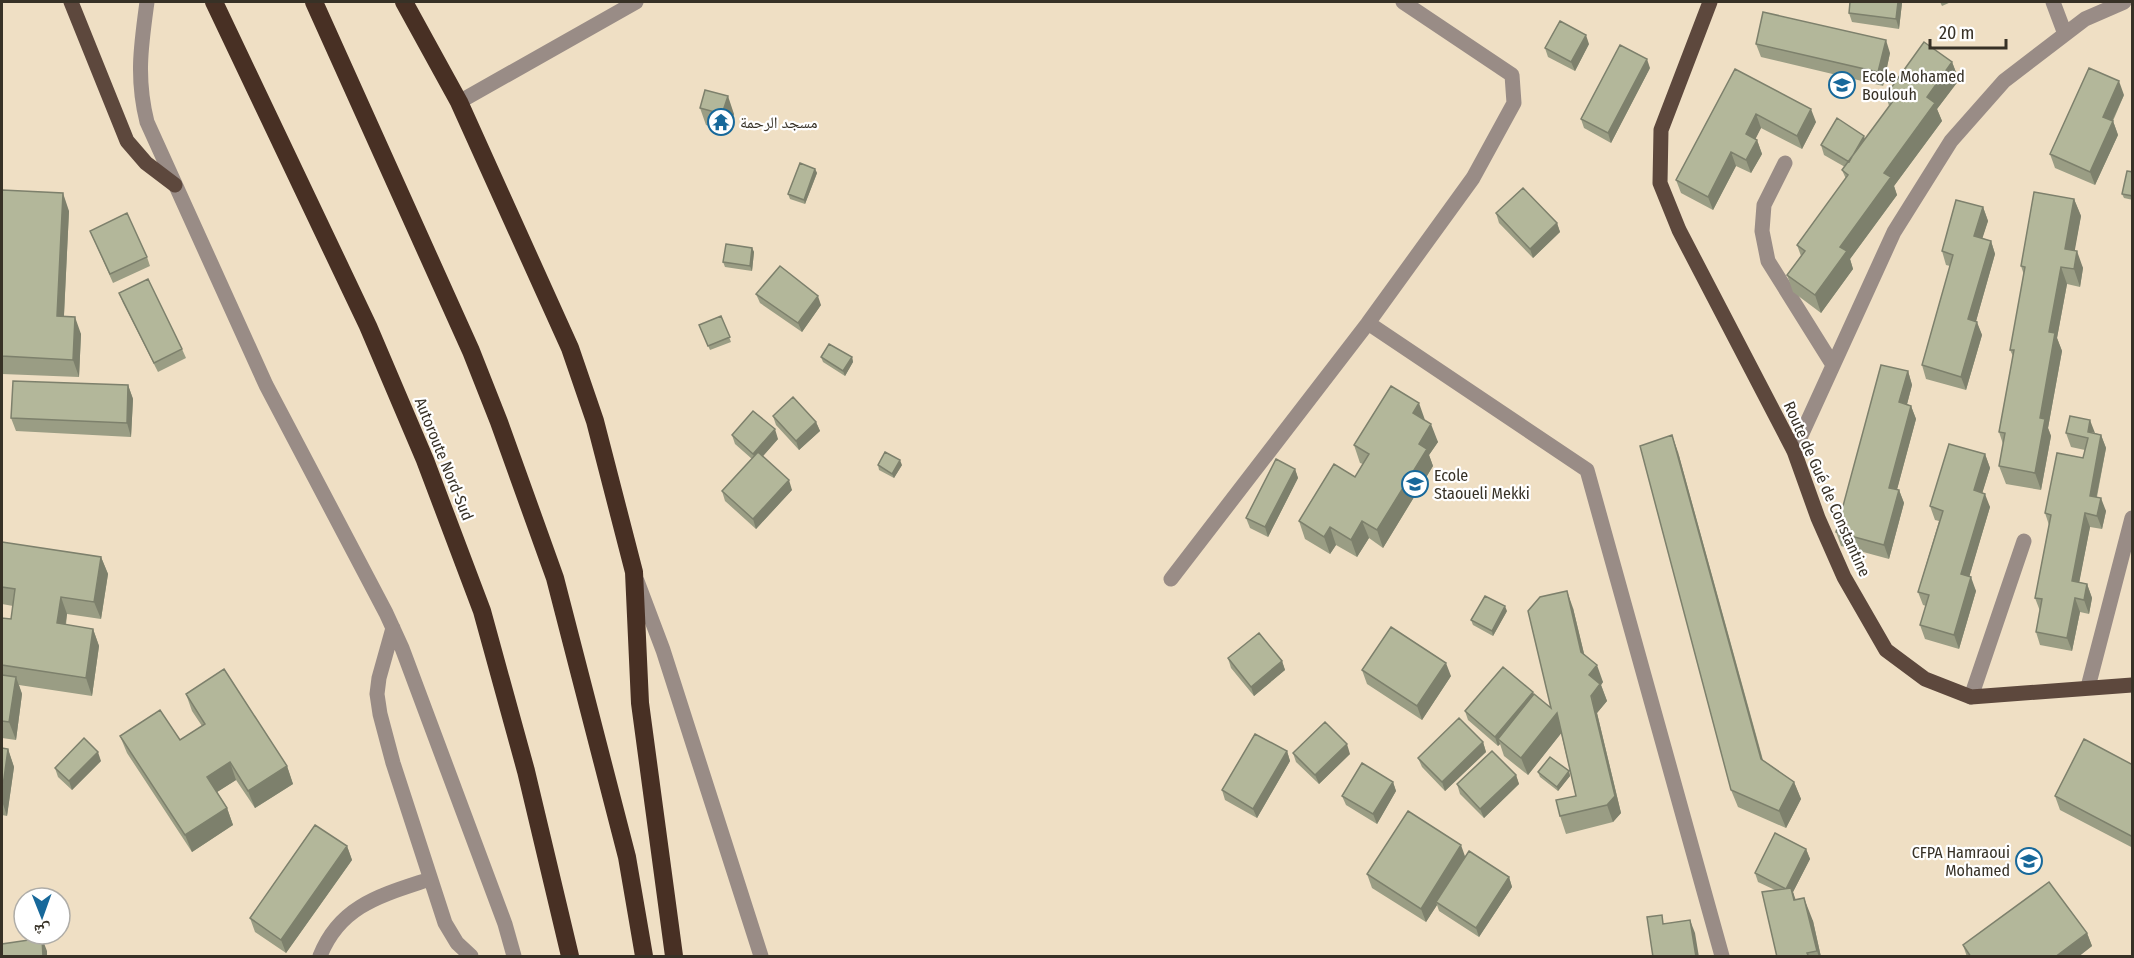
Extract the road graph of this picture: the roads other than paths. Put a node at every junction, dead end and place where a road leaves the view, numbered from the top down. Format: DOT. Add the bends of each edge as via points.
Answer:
graph roads {
  1 [pos="71,2"];
  2 [pos="147,2"];
  3 [pos="214,2"];
  4 [pos="314,2"];
  5 [pos="404,2"];
  6 [pos="636,2"];
  7 [pos="1403,2"];
  8 [pos="1710,2"];
  9 [pos="2053,2"];
  10 [pos="2124,2"];
  11 [pos="2064,34"];
  12 [pos="459,102"];
  13 [pos="1785,163"];
  14 [pos="175,185"];
  15 [pos="1368,323"];
  16 [pos="1833,364"];
  17 [pos="1794,451"];
  18 [pos="2133,518"];
  19 [pos="2024,541"];
  20 [pos="634,572"];
  21 [pos="1171,579"];
  22 [pos="393,628"];
  23 [pos="2133,685"];
  24 [pos="2088,687"];
  25 [pos="1971,697"];
  26 [pos="430,879"];
  27 [pos="565,934"];
  28 [pos="320,957"];
  29 [pos="471,957"];
  30 [pos="514,957"];
  31 [pos="559,957"];
  32 [pos="570,957"];
  33 [pos="644,957"];
  34 [pos="674,957"];
  35 [pos="761,957"];
  36 [pos="1722,957"];
  1 -- 14 [label="main road" via="127,141 146,163"];
  2 -- 14 [label="street" via="139,58 142,104"];
  3 -- 27 [label="highway, Autoroute Nord-Sud" via="368,326 425,460 482,611"];
  4 -- 33 [label="highway" via="471,351 555,578 627,857"];
  5 -- 12 [label="highway"];
  6 -- 12 [label="street"];
  7 -- 15 [label="street" via="1512,75 1514,103 1473,178"];
  8 -- 17 [label="main road, Route de Gué de Constantine" via="1661,130 1660,183 1679,230"];
  9 -- 11 [label="street"];
  10 -- 11 [label="street" via="2085,18"];
  11 -- 16 [label="street" via="2004,81 1951,141 1894,232"];
  12 -- 20 [label="highway" via="570,348 596,421"];
  13 -- 16 [label="street" via="1764,205 1762,231 1768,261"];
  14 -- 22 [label="street" via="266,385"];
  15 -- 21 [label="street"];
  15 -- 36 [label="street" via="1587,470"];
  16 -- 17 [label="street"];
  17 -- 25 [label="main road, Route de Gué de Constantine" via="1844,577 1886,650 1925,679"];
  18 -- 24 [label="street"];
  19 -- 25 [label="street"];
  20 -- 34 [label="highway" via="640,703"];
  20 -- 35 [label="street" via="663,650"];
  22 -- 26 [label="street" via="377,694"];
  22 -- 30 [label="street" via="416,681"];
  23 -- 24 [label="main road, Route de Gué de Constantine"];
  24 -- 25 [label="main road, Route de Gué de Constantine"];
  26 -- 28 [label="street" via="362,904 339,922"];
  26 -- 29 [label="street" via="445,923"];
  27 -- 31 [label="highway"];
  27 -- 32 [label="highway, Autoroute Nord-Sud"];
}
